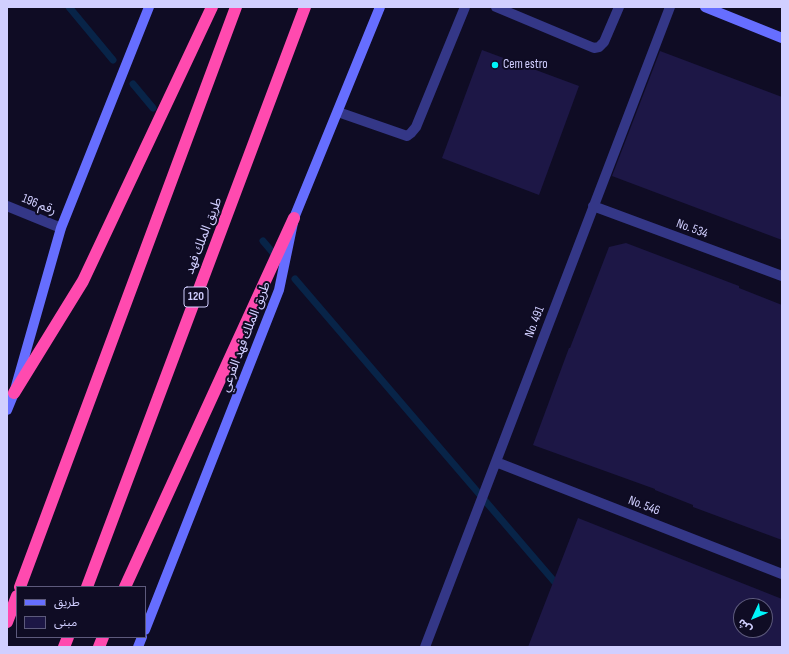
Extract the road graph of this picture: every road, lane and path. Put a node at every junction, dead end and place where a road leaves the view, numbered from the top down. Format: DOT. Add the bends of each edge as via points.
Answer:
graph roads {
  1 [pos="149,7"];
  2 [pos="212,7"];
  3 [pos="236,7"];
  4 [pos="305,7"];
  5 [pos="380,7"];
  6 [pos="465,7"];
  7 [pos="496,7"];
  8 [pos="618,7"];
  9 [pos="670,7"];
  10 [pos="705,7"];
  11 [pos="782,38"];
  12 [pos="338,112"];
  13 [pos="7,206"];
  14 [pos="593,206"];
  15 [pos="294,218"];
  16 [pos="61,228"];
  17 [pos="782,276"];
  18 [pos="14,393"];
  19 [pos="7,410"];
  20 [pos="496,462"];
  21 [pos="782,574"];
  22 [pos="20,586"];
  23 [pos="87,586"];
  24 [pos="125,586"];
  25 [pos="16,599"];
  26 [pos="7,622"];
  27 [pos="146,627"];
  28 [pos="425,647"];
  1 -- 16 [label="main road"];
  2 -- 18 [label="highway" via="83,281"];
  3 -- 22 [label="highway"];
  4 -- 23 [label="highway, طريق الملك فهد / 120"];
  5 -- 12 [label="main road, طريق الملك فهد الفرعي"];
  6 -- 12 [label="street" via="416,128 411,133 407,136"];
  7 -- 8 [label="street" via="594,48 604,42"];
  9 -- 14 [label="street, No. 491"];
  10 -- 11 [label="main road"];
  12 -- 15 [label="main road, طريق الملك فهد الفرعي"];
  13 -- 16 [label="street, رقم 196"];
  14 -- 17 [label="street, No. 534"];
  14 -- 20 [label="street, No. 491"];
  15 -- 24 [label="highway"];
  15 -- 27 [label="main road, طريق الملك فهد الفرعي" via="280,290"];
  16 -- 18 [label="main road"];
  18 -- 19 [label="main road"];
  20 -- 21 [label="street, No. 546"];
  20 -- 28 [label="street, No. 491"];
  25 -- 26 [label="highway"];
}
